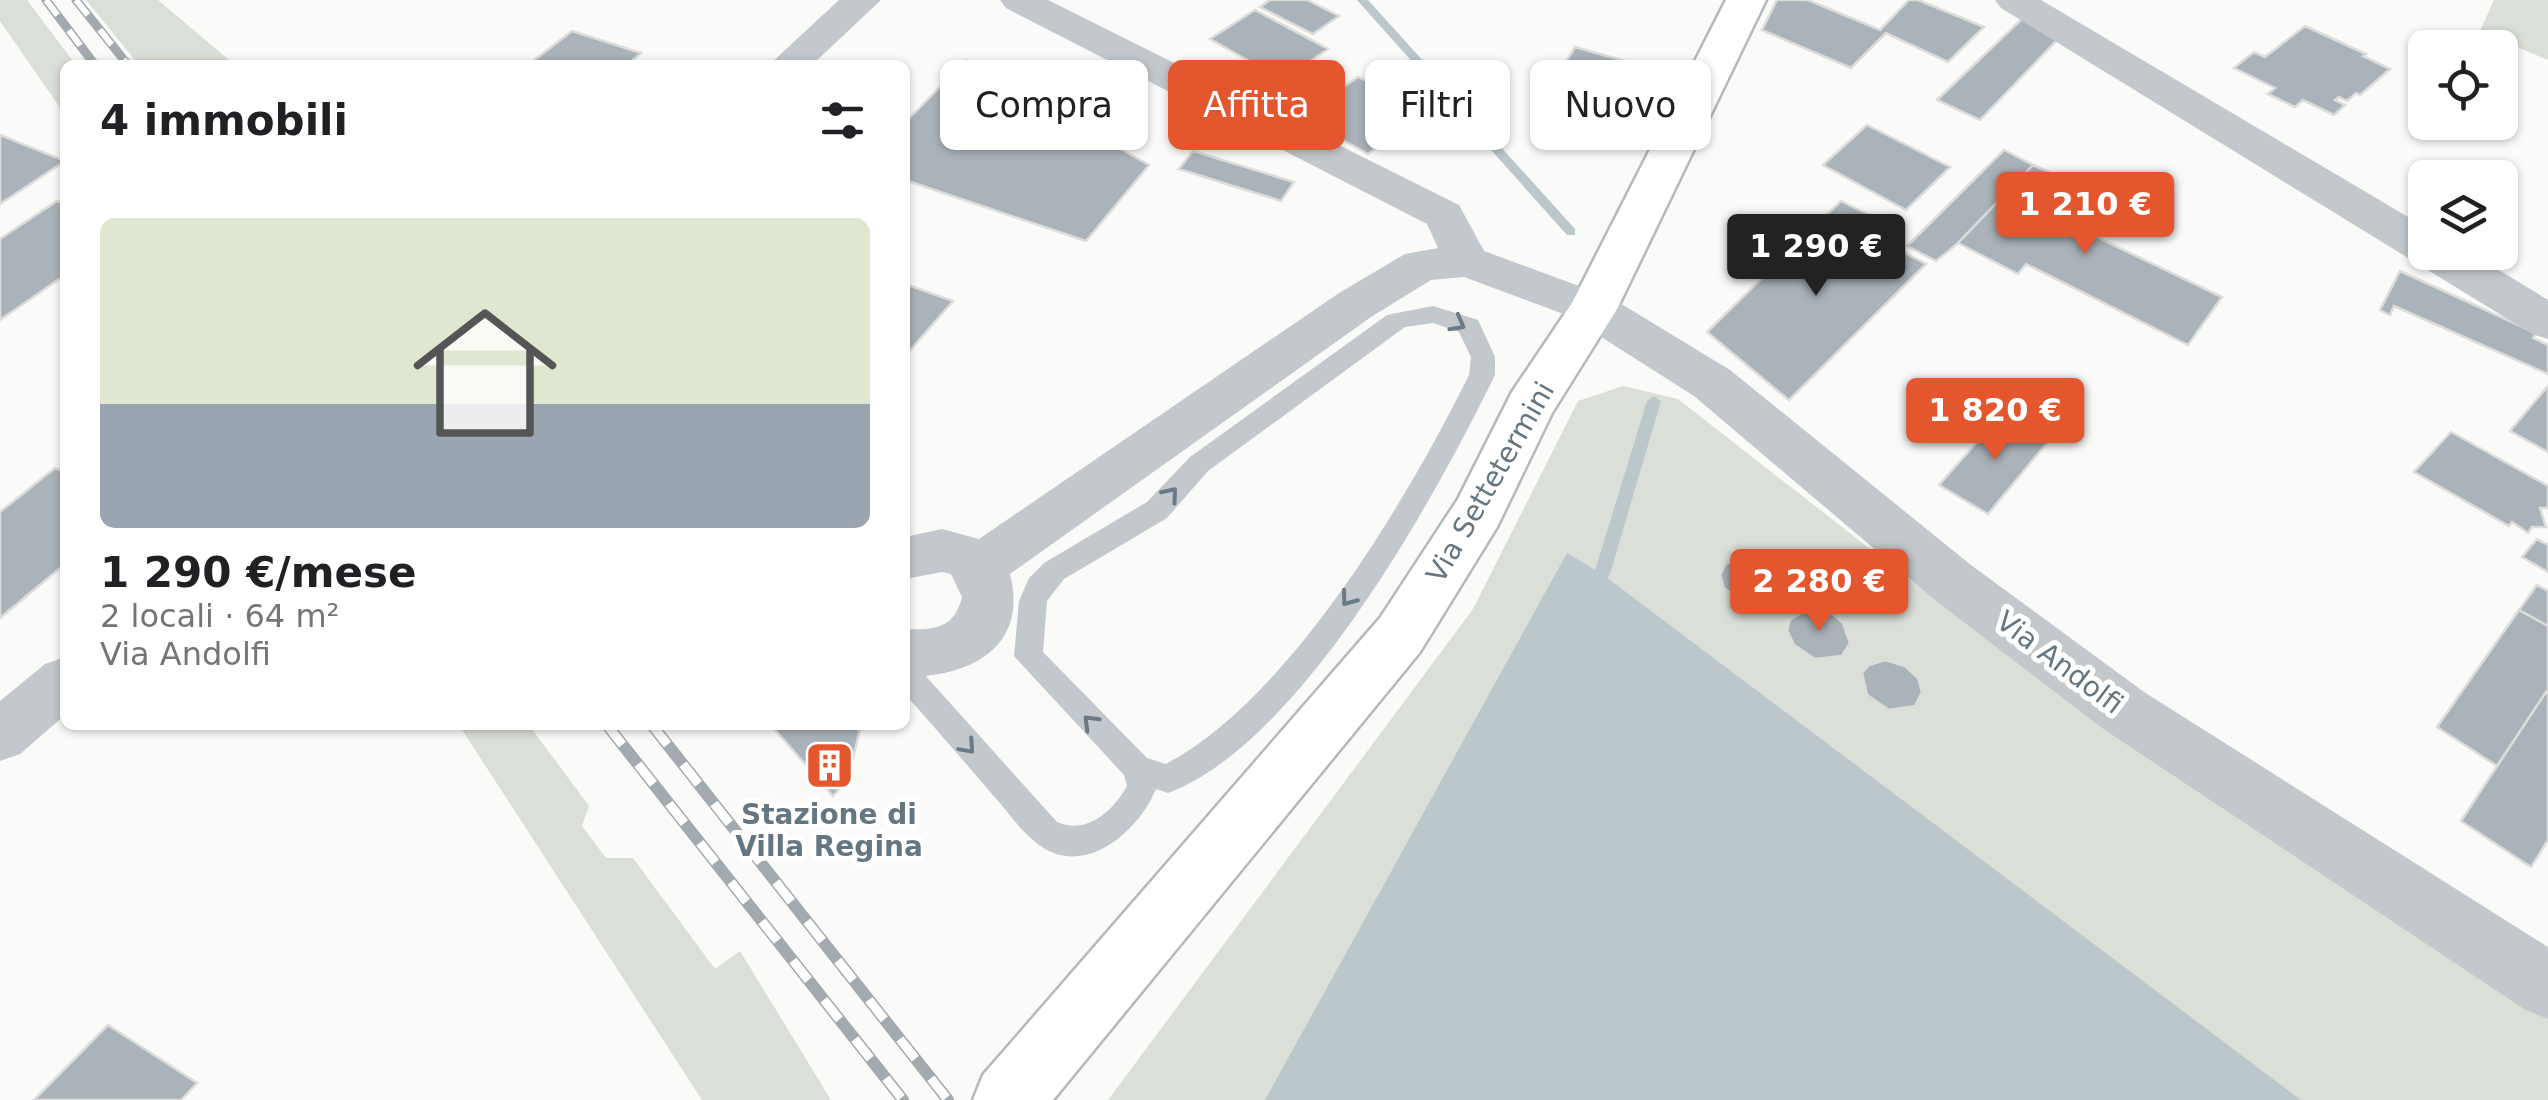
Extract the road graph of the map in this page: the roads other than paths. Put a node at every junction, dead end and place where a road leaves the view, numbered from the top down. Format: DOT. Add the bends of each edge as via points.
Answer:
graph roads {
  1 [pos="862,0"];
  2 [pos="1019,0"];
  3 [pos="1746,0"];
  4 [pos="2014,0"];
  5 [pos="795,60"];
  6 [pos="2408,237"];
  7 [pos="1467,261"];
  8 [pos="2463,270"];
  9 [pos="1593,309"];
  10 [pos="1362,322"];
  11 [pos="2548,322"];
  12 [pos="910,557"];
  13 [pos="980,566"];
  14 [pos="910,653"];
  15 [pos="910,678"];
  16 [pos="60,684"];
  17 [pos="0,736"];
  18 [pos="1137,768"];
  19 [pos="2548,986"];
  20 [pos="1008,1100"];
  1 -- 5 [label="street"];
  2 -- 7 [label="street" via="1444,216"];
  3 -- 9 [label="main road, Via Settetermini"];
  4 -- 6 [label="street"];
  7 -- 9 [label="street"];
  7 -- 10 [label="street" via="1420,266"];
  8 -- 11 [label="street"];
  9 -- 19 [label="street, Via Andolfi" via="1712,383 1952,581 2123,710"];
  9 -- 20 [label="main road, Via Settetermini" via="1400,635"];
  10 -- 13 [label="street"];
  18 -- 10 [label="lane, one-way" via="1028,656 1039,586 1157,510 1199,464"];
  10 -- 18 [label="lane, one-way" via="1412,314 1451,317 1478,340 1482,375 1383,552 1277,687 1199,766 1168,779"];
  12 -- 13 [label="street" via="952,552"];
  13 -- 14 [label="street" via="992,598 976,632 938,653"];
  15 -- 18 [label="lane, one-way" via="1059,842 1096,836 1128,814 1142,786"];
  16 -- 17 [label="street"];
}
